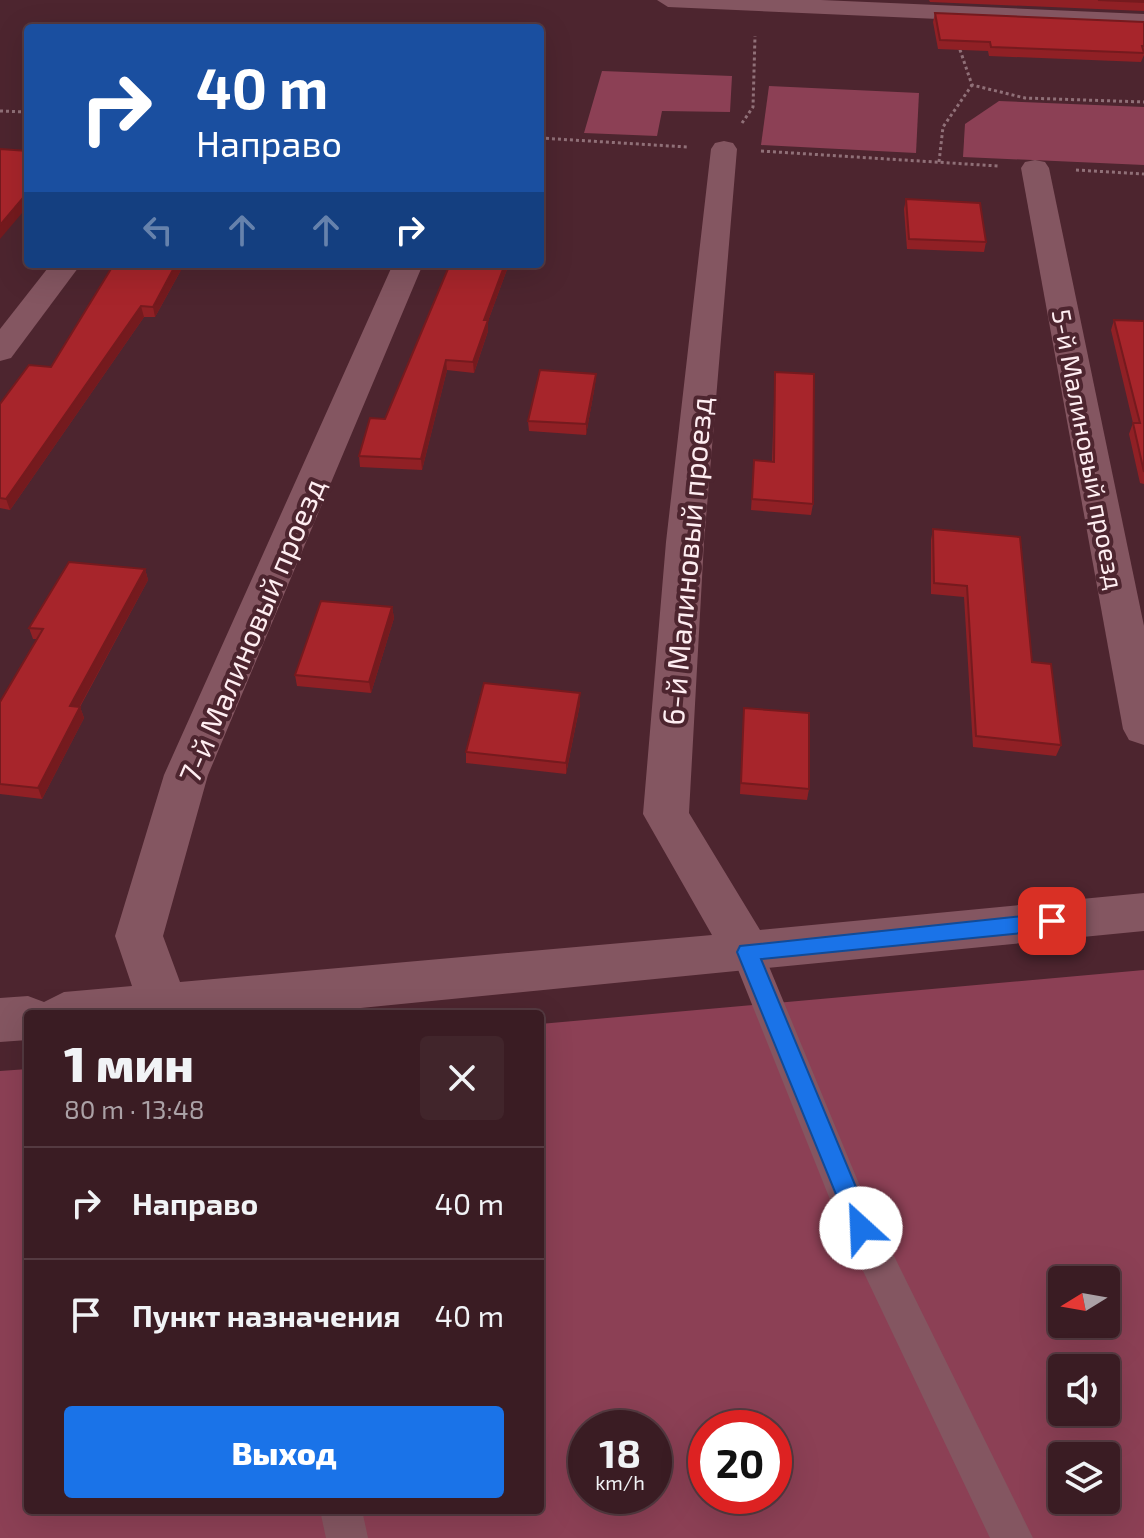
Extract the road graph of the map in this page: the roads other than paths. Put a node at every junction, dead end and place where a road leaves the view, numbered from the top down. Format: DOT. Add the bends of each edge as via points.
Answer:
graph roads {
  1 [pos="668,0"];
  2 [pos="1144,21"];
  3 [pos="724,149"];
  4 [pos="1035,168"];
  5 [pos="63,268"];
  6 [pos="406,268"];
  7 [pos="0,351"];
  8 [pos="1144,729"];
  9 [pos="1144,912"];
  10 [pos="747,952"];
  11 [pos="168,1009"];
  12 [pos="147,1010"];
  13 [pos="24,1018"];
  14 [pos="0,1020"];
  15 [pos="342,1514"];
  16 [pos="347,1538"];
  17 [pos="1012,1538"];
  1 -- 2 [label="street"];
  3 -- 10 [label="street, 6-й Малиновый проезд" via="685,542 666,814"];
  4 -- 8 [label="street, 5-й Малиновый проезд"];
  5 -- 7 [label="street"];
  6 -- 11 [label="street, 7-й Малиновый проезд" via="186,775 139,936"];
  9 -- 10 [label="street"];
  10 -- 11 [label="street"];
  10 -- 17 [label="lane" via="848,1200"];
  11 -- 12 [label="street"];
  13 -- 14 [label="street"];
  15 -- 16 [label="lane"];
}
